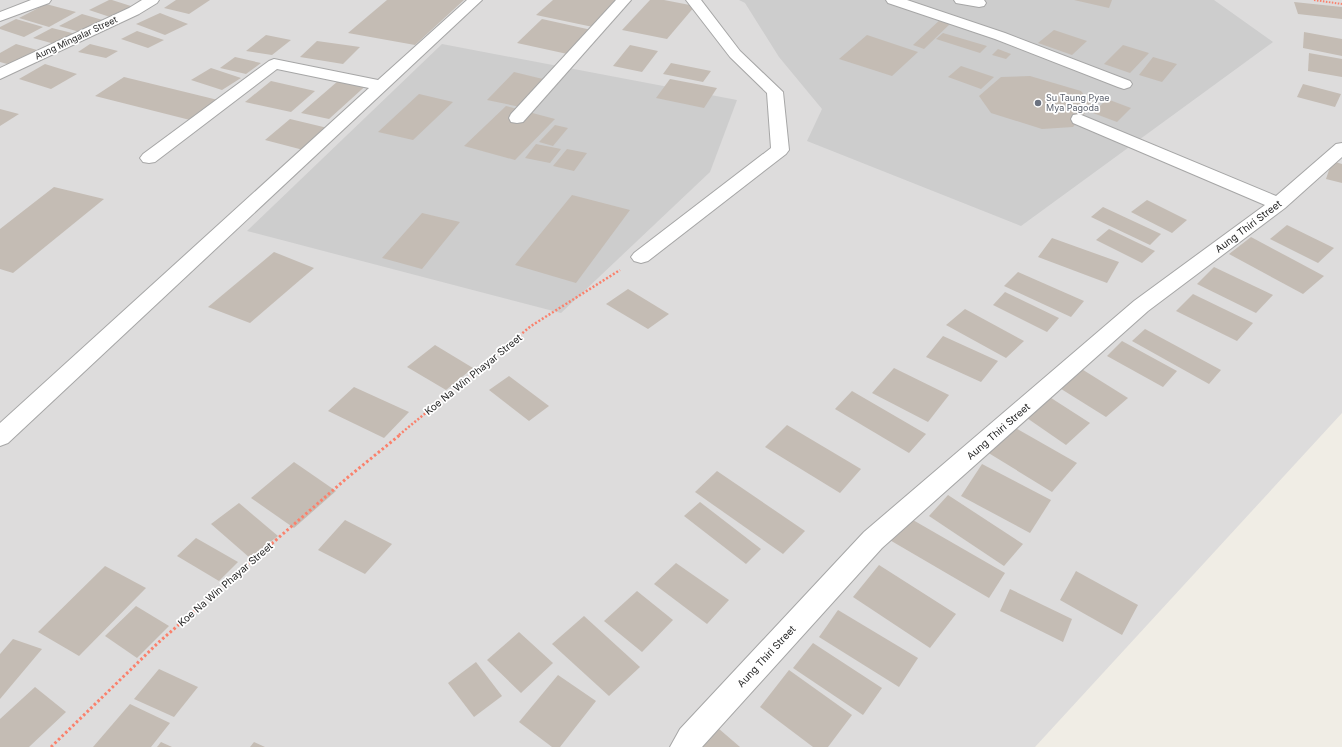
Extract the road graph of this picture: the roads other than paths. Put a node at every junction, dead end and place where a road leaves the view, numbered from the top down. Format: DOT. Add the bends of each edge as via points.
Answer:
graph roads {
  1 [pos="44,0"];
  2 [pos="152,0"];
  3 [pos="475,0"];
  4 [pos="624,0"];
  5 [pos="693,0"];
  6 [pos="893,0"];
  7 [pos="961,0"];
  8 [pos="979,3"];
  9 [pos="0,17"];
  10 [pos="0,74"];
  11 [pos="1124,84"];
  12 [pos="382,86"];
  13 [pos="517,118"];
  14 [pos="1079,119"];
  15 [pos="1342,148"];
  16 [pos="149,158"];
  17 [pos="1278,204"];
  18 [pos="641,257"];
  19 [pos="0,437"];
  20 [pos="685,747"];
  1 -- 9 [label="street"];
  2 -- 10 [label="street, Aung Mingalar Street" via="134,11"];
  3 -- 12 [label="street"];
  4 -- 13 [label="street"];
  5 -- 18 [label="street" via="735,54 775,92 780,150"];
  6 -- 11 [label="street" via="1000,36"];
  7 -- 8 [label="street"];
  12 -- 16 [label="street" via="274,64"];
  12 -- 19 [label="street"];
  14 -- 17 [label="street"];
  15 -- 17 [label="street, Aung Thiri Street"];
  17 -- 20 [label="street, Aung Thiri Street" via="1141,306 873,540"];
}
